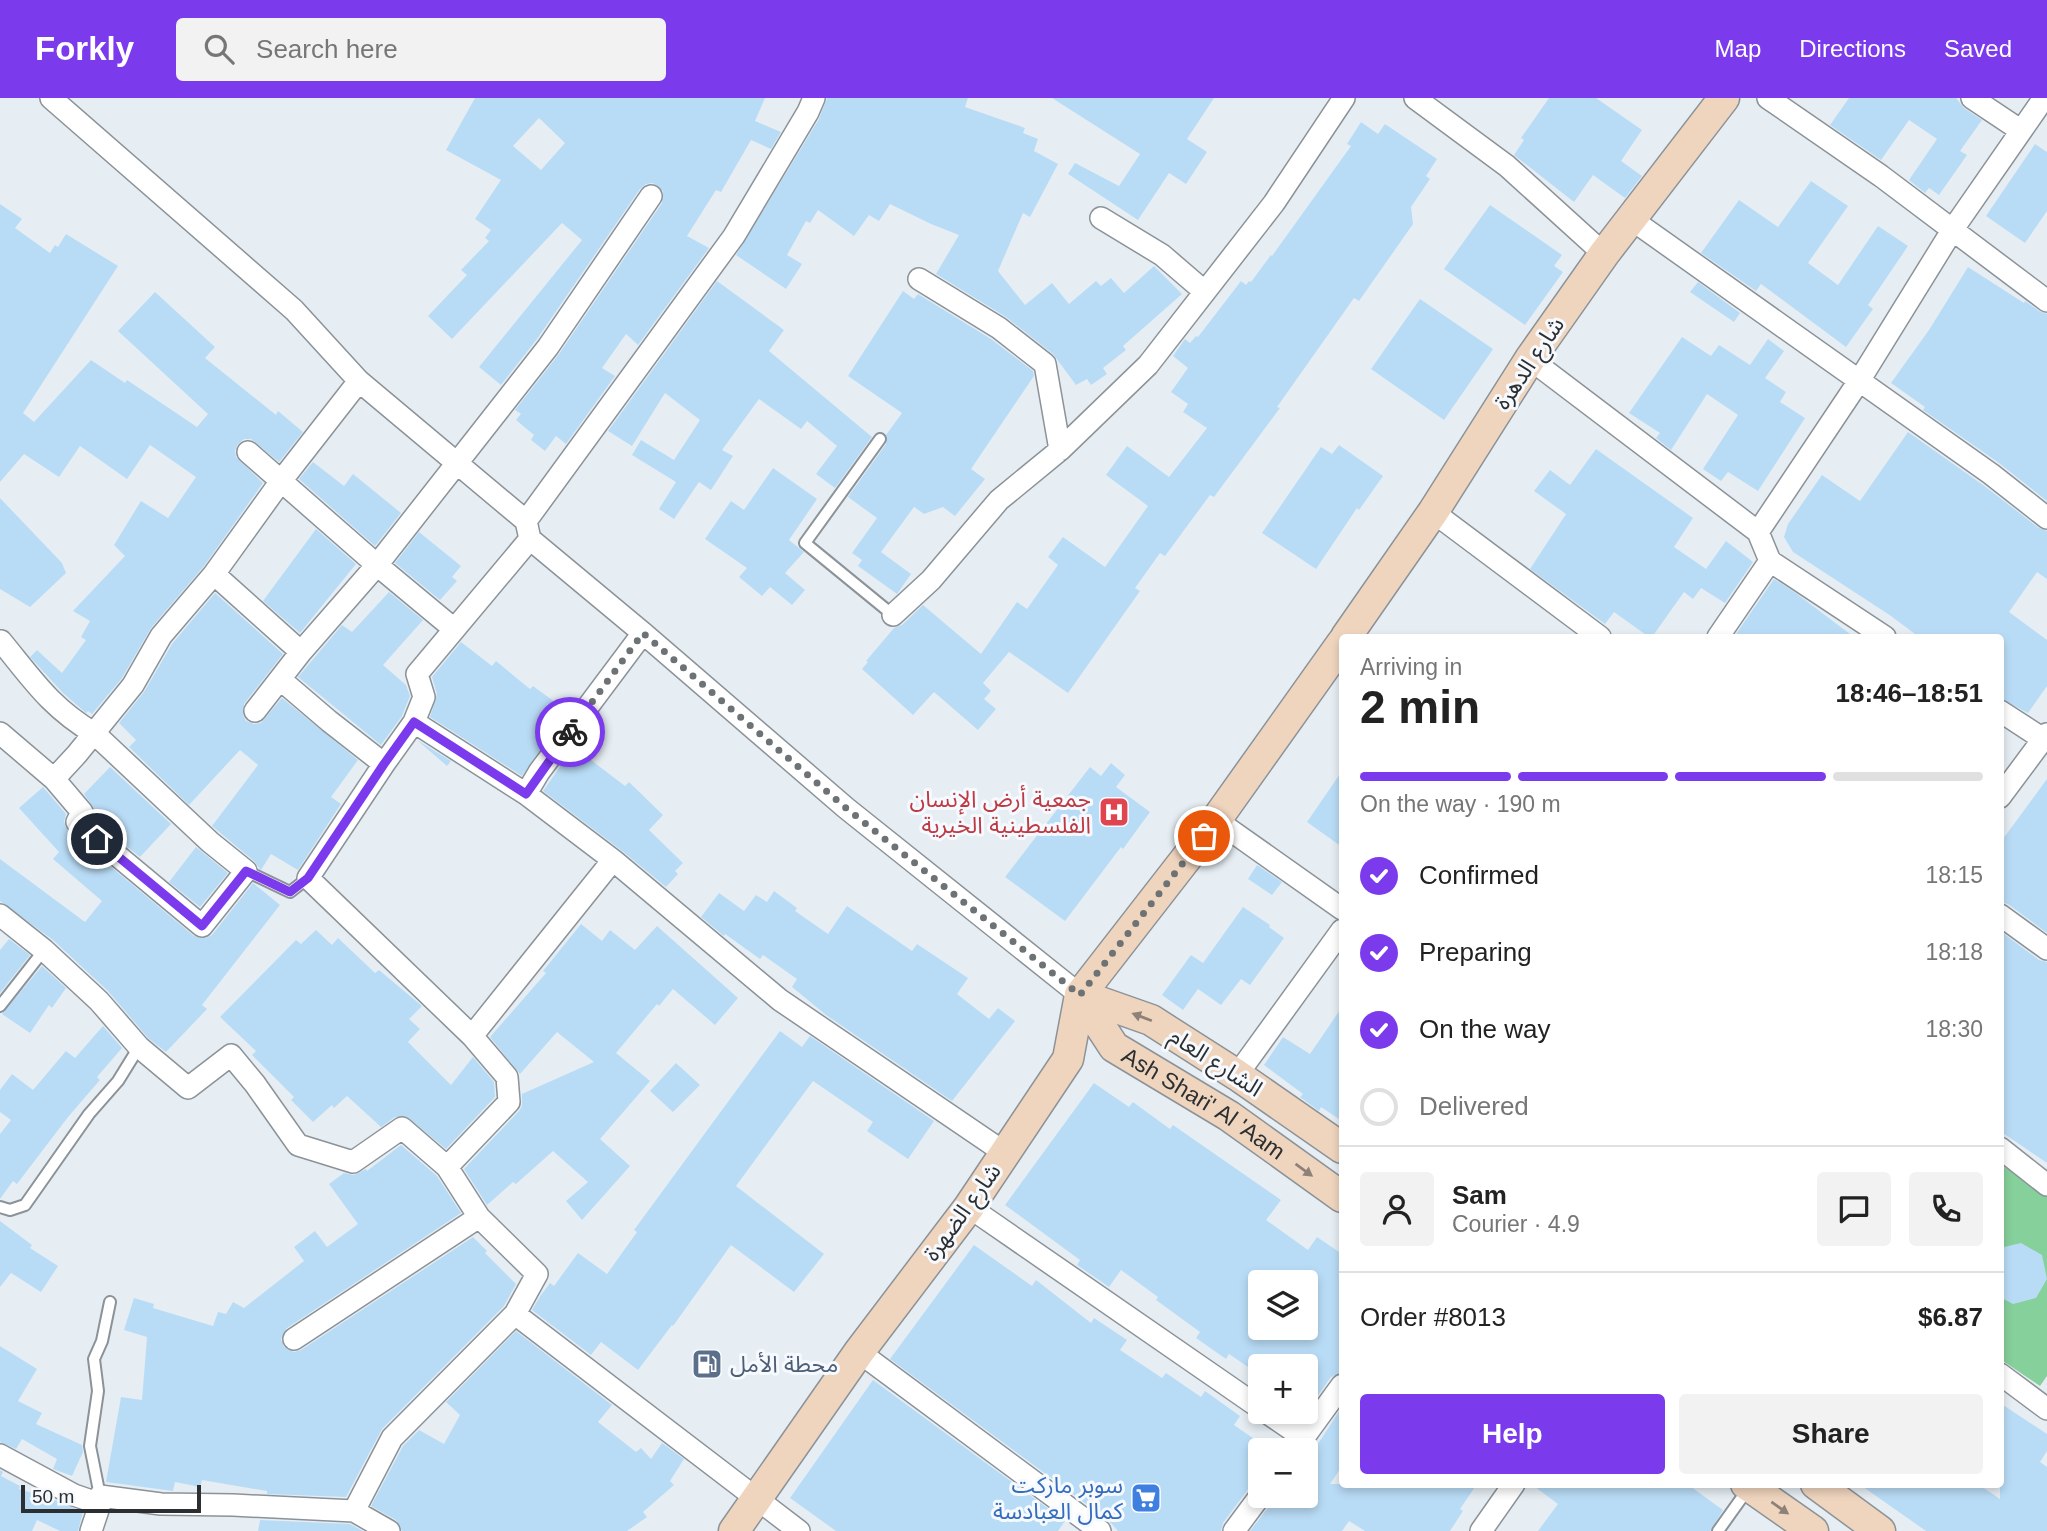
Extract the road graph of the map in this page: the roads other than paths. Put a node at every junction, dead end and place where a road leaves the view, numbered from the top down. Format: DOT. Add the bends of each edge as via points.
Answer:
graph roads {
  1 [pos="51,98"];
  2 [pos="814,98"];
  3 [pos="1344,98"];
  4 [pos="1415,98"];
  5 [pos="1768,98"];
  6 [pos="1972,98"];
  7 [pos="2044,98"];
  8 [pos="1716,101"];
  9 [pos="2020,130"];
  10 [pos="652,196"];
  11 [pos="1101,218"];
  12 [pos="1631,219"];
  13 [pos="1953,229"];
  14 [pos="1604,254"];
  15 [pos="919,279"];
  16 [pos="1205,292"];
  17 [pos="2047,301"];
  18 [pos="1530,359"];
  19 [pos="359,381"];
  20 [pos="1859,381"];
  21 [pos="880,439"];
  22 [pos="1060,450"];
  23 [pos="248,452"];
  24 [pos="458,464"];
  25 [pos="281,481"];
  26 [pos="1433,512"];
  27 [pos="2047,518"];
  28 [pos="528,530"];
  29 [pos="1758,532"];
  30 [pos="1770,561"];
  31 [pos="377,565"];
  32 [pos="214,574"];
  33 [pos="893,615"];
  34 [pos="454,629"];
  35 [pos="643,633"];
  36 [pos="1350,634"];
  37 [pos="1596,634"];
  38 [pos="1720,634"];
  39 [pos="1875,634"];
  40 [pos="1,641"];
  41 [pos="1339,651"];
  42 [pos="301,652"];
  43 [pos="281,680"];
  44 [pos="254,711"];
  45 [pos="2004,713"];
  46 [pos="414,722"];
  47 [pos="0,733"];
  48 [pos="95,734"];
  49 [pos="2045,736"];
  50 [pos="384,764"];
  51 [pos="54,779"];
  52 [pos="2004,792"];
  53 [pos="526,794"];
  54 [pos="1216,820"];
  55 [pos="613,860"];
  56 [pos="246,871"];
  57 [pos="308,878"];
  58 [pos="1167,885"];
  59 [pos="1339,907"];
  60 [pos="0,915"];
  61 [pos="2004,918"];
  62 [pos="1339,934"];
  63 [pos="2047,949"];
  64 [pos="44,950"];
  65 [pos="1080,995"];
  66 [pos="0,1006"];
  67 [pos="472,1036"];
  68 [pos="139,1047"];
  69 [pos="1237,1074"];
  70 [pos="1339,1146"];
  71 [pos="2004,1151"];
  72 [pos="1004,1153"];
  73 [pos="447,1167"];
  74 [pos="2047,1185"];
  75 [pos="1339,1195"];
  76 [pos="0,1207"];
  77 [pos="969,1207"];
  78 [pos="479,1217"];
  79 [pos="110,1302"];
  80 [pos="515,1314"];
  81 [pos="294,1339"];
  82 [pos="859,1352"];
  83 [pos="2004,1377"];
  84 [pos="1339,1389"];
  85 [pos="1248,1400"];
  86 [pos="2047,1409"];
  87 [pos="1278,1424"];
  88 [pos="1293,1438"];
  89 [pos="1303,1438"];
  90 [pos="0,1455"];
  91 [pos="1511,1488"];
  92 [pos="1746,1488"];
  93 [pos="1752,1488"];
  94 [pos="1821,1488"];
  95 [pos="756,1499"];
  96 [pos="100,1500"];
  97 [pos="1251,1508"];
  98 [pos="354,1511"];
  99 [pos="90,1531"];
  100 [pos="389,1531"];
  101 [pos="734,1531"];
  102 [pos="799,1531"];
  103 [pos="1100,1531"];
  104 [pos="1234,1531"];
  105 [pos="1481,1531"];
  106 [pos="1718,1531"];
  107 [pos="1813,1531"];
  108 [pos="1880,1531"];
  1 -- 19 [label="street" via="294,310"];
  2 -- 28 [label="street" via="734,236"];
  3 -- 16 [label="street" via="1274,202"];
  4 -- 14 [label="street" via="1507,166"];
  5 -- 13 [label="street"];
  6 -- 9 [label="street"];
  7 -- 9 [label="street"];
  8 -- 12 [label="street, شارع الدهرة"];
  9 -- 13 [label="street"];
  10 -- 24 [label="street" via="548,347"];
  11 -- 16 [label="street" via="1163,255"];
  12 -- 14 [label="street, شارع الدهرة"];
  12 -- 20 [label="street"];
  13 -- 17 [label="street"];
  13 -- 20 [label="street"];
  14 -- 18 [label="street, شارع الدهرة"];
  15 -- 22 [label="street" via="999,328 1045,364"];
  16 -- 22 [label="street" via="1148,365"];
  18 -- 26 [label="street, شارع الدهرة"];
  18 -- 29 [label="street"];
  19 -- 24 [label="street"];
  19 -- 25 [label="street"];
  20 -- 27 [label="street"];
  20 -- 29 [label="street"];
  21 -- 33 [label="lane" via="805,543"];
  22 -- 33 [label="street" via="999,500 931,580"];
  23 -- 25 [label="street"];
  24 -- 28 [label="street"];
  24 -- 31 [label="street"];
  25 -- 31 [label="street"];
  25 -- 32 [label="street"];
  26 -- 36 [label="street, شارع الدهرة"];
  26 -- 37 [label="street"];
  28 -- 34 [label="street"];
  28 -- 35 [label="street"];
  29 -- 30 [label="street"];
  30 -- 38 [label="street"];
  30 -- 39 [label="street"];
  31 -- 34 [label="street"];
  31 -- 42 [label="street"];
  32 -- 42 [label="street"];
  32 -- 48 [label="street" via="161,636 133,685"];
  34 -- 46 [label="street" via="416,674 424,697"];
  35 -- 53 [label="street"];
  35 -- 65 [label="street" via="846,808"];
  40 -- 48 [label="street" via="44,695"];
  41 -- 54 [label="street, شارع الدهرة"];
  42 -- 43 [label="street"];
  43 -- 44 [label="street"];
  43 -- 50 [label="street"];
  45 -- 49 [label="street"];
  46 -- 50 [label="street"];
  46 -- 53 [label="street"];
  47 -- 51 [label="street"];
  48 -- 51 [label="street"];
  48 -- 56 [label="street"];
  49 -- 52 [label="street"];
  50 -- 57 [label="street"];
  51 -- 56 [label="street" via="82,812 77,821 202,926"];
  53 -- 55 [label="street"];
  54 -- 58 [label="street, شارع الدهرة"];
  54 -- 59 [label="street"];
  55 -- 67 [label="street"];
  55 -- 72 [label="street" via="780,1000"];
  56 -- 57 [label="lane" via="290,892"];
  57 -- 67 [label="street"];
  58 -- 65 [label="street, شارع الضهرة"];
  60 -- 64 [label="street"];
  61 -- 63 [label="street"];
  62 -- 69 [label="street"];
  64 -- 66 [label="lane"];
  64 -- 68 [label="street" via="99,1001"];
  69 -- 65 [label="street, الشارع العام, one-way" via="1151,1020"];
  65 -- 72 [label="street, شارع الضهرة" via="1068,1059"];
  65 -- 75 [label="street, Ash Shari' Al 'Aam, one-way" via="1114,1047 1229,1116"];
  67 -- 73 [label="street" via="507,1077 509,1102"];
  68 -- 73 [label="street" via="188,1088 230,1055 298,1145 353,1162 402,1128"];
  68 -- 76 [label="lane" via="25,1205 10,1210"];
  69 -- 70 [label="street, الشارع العام"];
  71 -- 74 [label="street"];
  72 -- 77 [label="street, شارع الضهرة"];
  73 -- 78 [label="street"];
  77 -- 82 [label="street, شارع الضهرة"];
  77 -- 85 [label="street"];
  78 -- 80 [label="street" via="537,1274"];
  78 -- 81 [label="street"];
  79 -- 96 [label="lane" via="94,1359 98,1391 90,1446"];
  80 -- 95 [label="street"];
  80 -- 98 [label="street" via="391,1438"];
  82 -- 95 [label="street, شارع الضهرة"];
  82 -- 103 [label="street"];
  83 -- 86 [label="street"];
  84 -- 89 [label="street"];
  87 -- 88 [label="street"];
  90 -- 96 [label="street" via="74,1495"];
  91 -- 105 [label="street"];
  92 -- 106 [label="lane"];
  93 -- 107 [label="street, one-way"];
  94 -- 108 [label="street"];
  95 -- 101 [label="street, شارع الضهرة"];
  95 -- 102 [label="street"];
  96 -- 98 [label="street"];
  96 -- 99 [label="street"];
  97 -- 104 [label="street"];
  98 -- 100 [label="street"];
}
